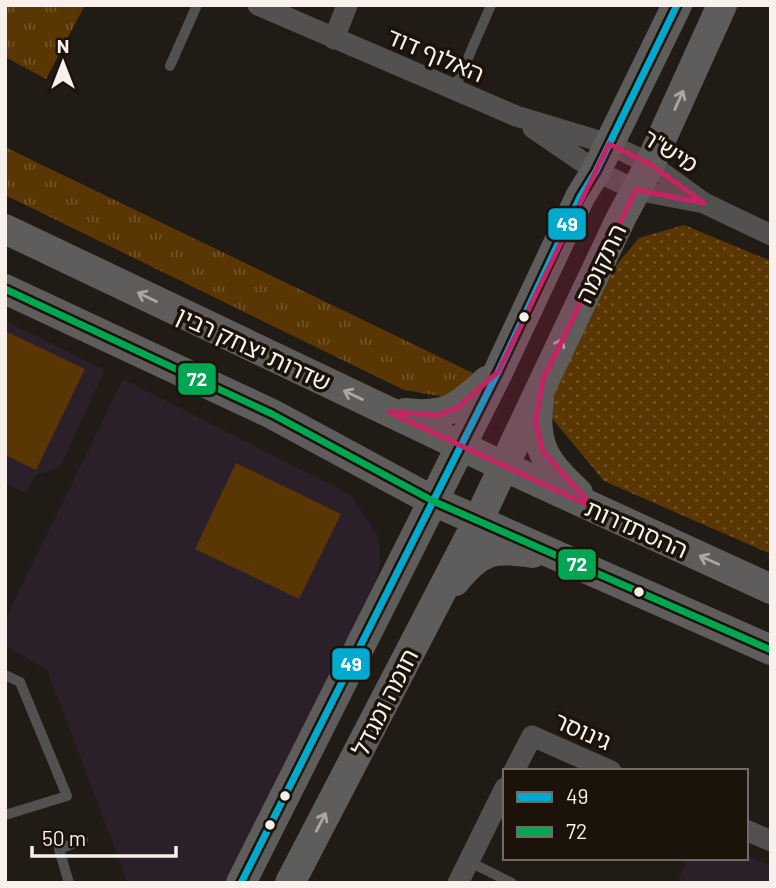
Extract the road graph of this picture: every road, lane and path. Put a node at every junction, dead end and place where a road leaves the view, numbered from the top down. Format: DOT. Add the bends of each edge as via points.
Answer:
graph roads {
  1 [pos="197,5"];
  2 [pos="258,5"];
  3 [pos="347,5"];
  4 [pos="491,5"];
  5 [pos="677,5"];
  6 [pos="722,5"];
  7 [pos="334,38"];
  8 [pos="170,66"];
  9 [pos="454,90"];
  10 [pos="516,116"];
  11 [pos="609,144"];
  12 [pos="650,164"];
  13 [pos="596,171"];
  14 [pos="636,190"];
  15 [pos="704,203"];
  16 [pos="5,229"];
  17 [pos="771,234"];
  18 [pos="5,289"];
  19 [pos="498,372"];
  20 [pos="543,380"];
  21 [pos="389,412"];
  22 [pos="461,444"];
  23 [pos="354,458"];
  24 [pos="503,467"];
  25 [pos="433,501"];
  26 [pos="594,508"];
  27 [pos="478,521"];
  28 [pos="578,565"];
  29 [pos="397,573"];
  30 [pos="771,589"];
  31 [pos="431,611"];
  32 [pos="771,650"];
  33 [pos="5,675"];
  34 [pos="515,769"];
  35 [pos="606,769"];
  36 [pos="503,792"];
  37 [pos="5,816"];
  38 [pos="748,831"];
  39 [pos="83,840"];
  40 [pos="771,841"];
  41 [pos="468,860"];
  42 [pos="69,883"];
  43 [pos="241,883"];
  44 [pos="290,883"];
  45 [pos="458,883"];
  46 [pos="512,883"];
  1 -- 8 [label="lane"];
  2 -- 7 [label="street, האלוף דוד"];
  3 -- 7 [label="street"];
  4 -- 9 [label="lane"];
  5 -- 11 [label="main road, התקומה"];
  12 -- 6 [label="main road, התקומה, one-way"];
  7 -- 9 [label="street, האלוף דוד"];
  9 -- 10 [label="street, האלוף דוד"];
  10 -- 11 [label="street, האלוף דוד"];
  10 -- 13 [label="street, האלוף דוד"];
  11 -- 12 [label="street, מיש\"ר"];
  11 -- 13 [label="main road, התקומה"];
  12 -- 14 [label="main road, התקומה"];
  12 -- 15 [label="street, מיש\"ר"];
  13 -- 14 [label="street, האלוף דוד"];
  13 -- 19 [label="main road, התקומה"];
  14 -- 15 [label="street, מיש\"ר"];
  20 -- 14 [label="main road, התקומה, one-way"];
  15 -- 17 [label="street, מיש\"ר"];
  21 -- 16 [label="main road, שדרות יצחק רבין, one-way"];
  18 -- 23 [label="main road" via="272,414"];
  19 -- 21 [label="main road" via="457,408 438,415"];
  19 -- 22 [label="main road, התקומה"];
  20 -- 24 [label="main road, התקומה"];
  20 -- 26 [label="main road" via="536,421 542,450 562,479"];
  21 -- 22 [label="main road, שדרות יצחק רבין"];
  22 -- 24 [label="main road, שדרות יצחק רבין"];
  22 -- 25 [label="main road, התקומה"];
  23 -- 25 [label="main road"];
  23 -- 29 [label="main road" via="392,490 400,506 406,540"];
  24 -- 26 [label="main road, ההסתדרות"];
  24 -- 27 [label="main road, התקומה"];
  25 -- 27 [label="main road"];
  25 -- 29 [label="main road, חומה ומגדל"];
  30 -- 26 [label="main road, ההסתדרות, one-way"];
  27 -- 28 [label="main road"];
  27 -- 31 [label="main road, חומה ומגדל"];
  28 -- 31 [label="main road" via="505,548 487,551 466,567"];
  28 -- 32 [label="main road"];
  29 -- 43 [label="main road, חומה ומגדל"];
  44 -- 31 [label="main road, חומה ומגדל, one-way"];
  33 -- 37 [label="lane" via="20,682 67,796"];
  34 -- 35 [label="street, גינוסר" via="531,736"];
  36 -- 41 [label="street"];
  38 -- 40 [label="street"];
  39 -- 42 [label="lane" via="59,849"];
  41 -- 45 [label="street"];
  41 -- 46 [label="lane"];
}
